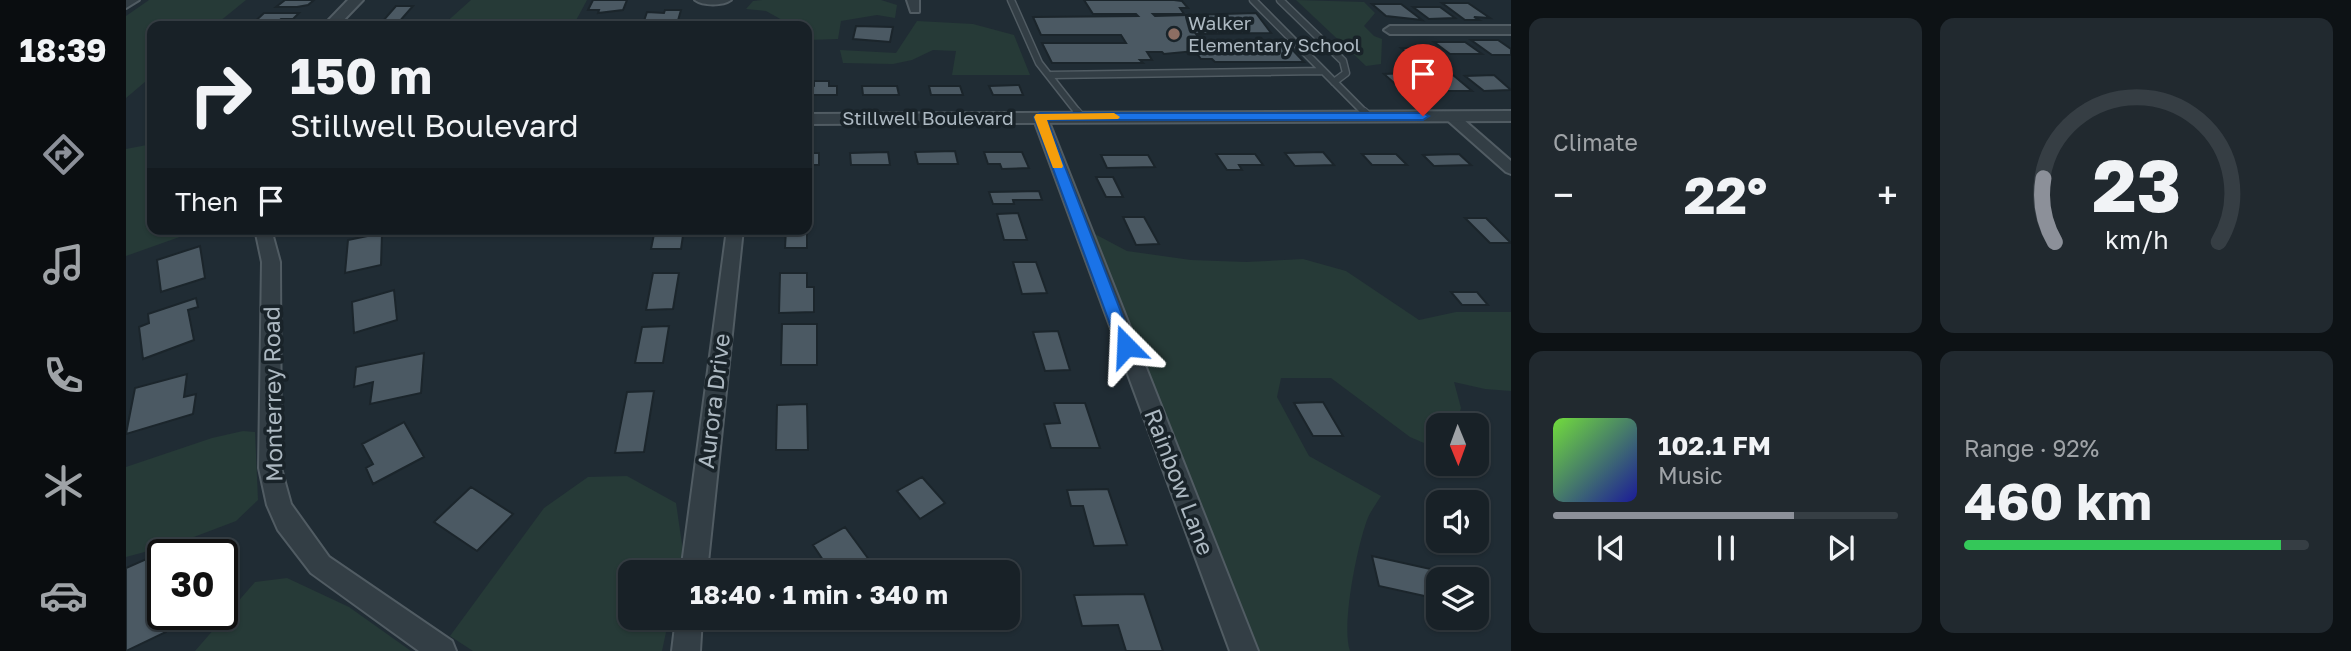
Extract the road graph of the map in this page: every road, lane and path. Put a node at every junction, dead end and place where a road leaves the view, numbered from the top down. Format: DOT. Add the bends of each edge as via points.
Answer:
graph roads {
  1 [pos="133,0"];
  2 [pos="356,0"];
  3 [pos="701,0"];
  4 [pos="725,0"];
  5 [pos="1012,0"];
  6 [pos="1253,0"];
  7 [pos="1280,0"];
  8 [pos="126,5"];
  9 [pos="335,21"];
  10 [pos="1390,30"];
  11 [pos="1511,30"];
  12 [pos="1323,71"];
  13 [pos="1051,75"];
  14 [pos="1334,82"];
  15 [pos="1368,116"];
  16 [pos="1451,116"];
  17 [pos="1511,116"];
  18 [pos="1040,117"];
  19 [pos="1081,117"];
  20 [pos="812,118"];
  21 [pos="1511,169"];
  22 [pos="264,235"];
  23 [pos="734,235"];
  24 [pos="695,560"];
  25 [pos="689,630"];
  26 [pos="442,651"];
  27 [pos="686,651"];
  28 [pos="1244,651"];
  1 -- 8 [label="street"];
  2 -- 9 [label="street"];
  3 -- 4 [label="street"];
  5 -- 13 [label="lane" via="1039,63"];
  6 -- 12 [label="lane"];
  7 -- 14 [label="lane" via="1343,61 1346,73"];
  10 -- 11 [label="street"];
  12 -- 13 [label="lane"];
  12 -- 14 [label="lane"];
  13 -- 19 [label="lane"];
  14 -- 15 [label="lane"];
  15 -- 16 [label="street, Stillwell Boulevard"];
  15 -- 19 [label="street, Stillwell Boulevard"];
  16 -- 17 [label="street, Stillwell Boulevard"];
  16 -- 21 [label="street"];
  18 -- 19 [label="street, Stillwell Boulevard"];
  18 -- 20 [label="street, Stillwell Boulevard"];
  18 -- 28 [label="street, Rainbow Lane"];
  22 -- 26 [label="street, Monterrey Road" via="271,262 270,468 279,505 320,565"];
  23 -- 24 [label="street, Aurora Drive"];
  25 -- 27 [label="street"];
}
